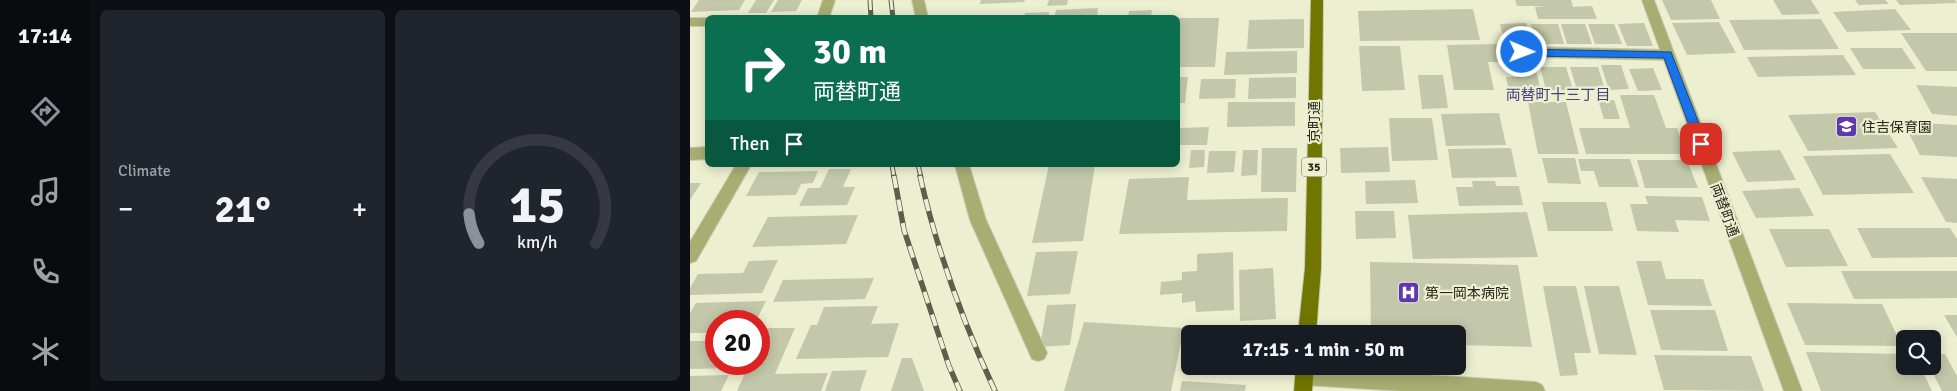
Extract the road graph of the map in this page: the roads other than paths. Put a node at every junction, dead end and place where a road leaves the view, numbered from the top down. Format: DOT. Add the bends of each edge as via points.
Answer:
graph roads {
  1 [pos="829,0"];
  2 [pos="918,0"];
  3 [pos="1317,0"];
  4 [pos="1648,0"];
  5 [pos="825,15"];
  6 [pos="921,15"];
  7 [pos="690,22"];
  8 [pos="705,22"];
  9 [pos="1522,52"];
  10 [pos="1668,55"];
  11 [pos="705,153"];
  12 [pos="690,154"];
  13 [pos="743,167"];
  14 [pos="963,167"];
  15 [pos="690,256"];
  16 [pos="1308,325"];
  17 [pos="1038,353"];
  18 [pos="1304,378"];
  19 [pos="1536,391"];
  20 [pos="1792,391"];
  1 -- 5 [label="street"];
  2 -- 6 [label="street"];
  3 -- 16 [label="main road, 京町通 / 35" via="1313,268"];
  4 -- 10 [label="street, 両替町通"];
  7 -- 8 [label="street"];
  9 -- 10 [label="street"];
  10 -- 20 [label="street, 両替町通"];
  11 -- 12 [label="street"];
  13 -- 15 [label="street"];
  14 -- 17 [label="street" via="978,220"];
  18 -- 19 [label="street"];
}
